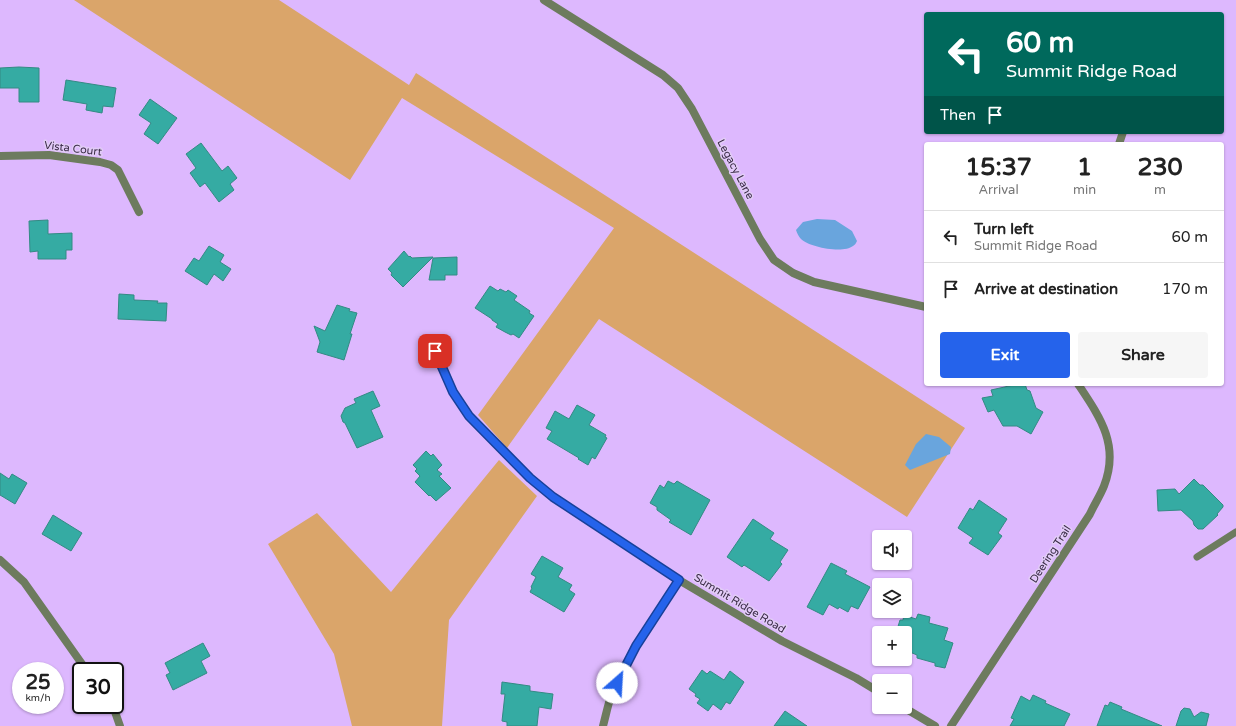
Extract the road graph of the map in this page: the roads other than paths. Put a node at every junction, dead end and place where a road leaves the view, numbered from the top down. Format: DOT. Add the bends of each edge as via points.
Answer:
graph roads {
  1 [pos="544,0"];
  2 [pos="0,156"];
  3 [pos="138,212"];
  4 [pos="924,307"];
  5 [pos="435,351"];
  6 [pos="1079,386"];
  7 [pos="1236,532"];
  8 [pos="1197,557"];
  9 [pos="0,560"];
  10 [pos="679,580"];
  11 [pos="81,662"];
  12 [pos="872,688"];
  13 [pos="912,712"];
  14 [pos="116,714"];
  15 [pos="120,726"];
  16 [pos="603,726"];
  17 [pos="935,726"];
  18 [pos="951,726"];
  1 -- 4 [label="street, Legacy Lane" via="663,75 678,88 774,260 793,273 814,282"];
  2 -- 3 [label="street, Vista Court" via="49,155 111,165 118,170"];
  5 -- 10 [label="street, Summit Ridge Road" via="453,392 469,416 530,478 553,497"];
  6 -- 18 [label="street, Deering Trail" via="1107,434 1110,461 1104,486 1090,514"];
  7 -- 8 [label="lane"];
  9 -- 11 [label="street" via="24,582"];
  10 -- 12 [label="street, Summit Ridge Road" via="782,641"];
  10 -- 16 [label="street" via="636,646 612,695"];
  13 -- 17 [label="street"];
  14 -- 15 [label="street"];
}
